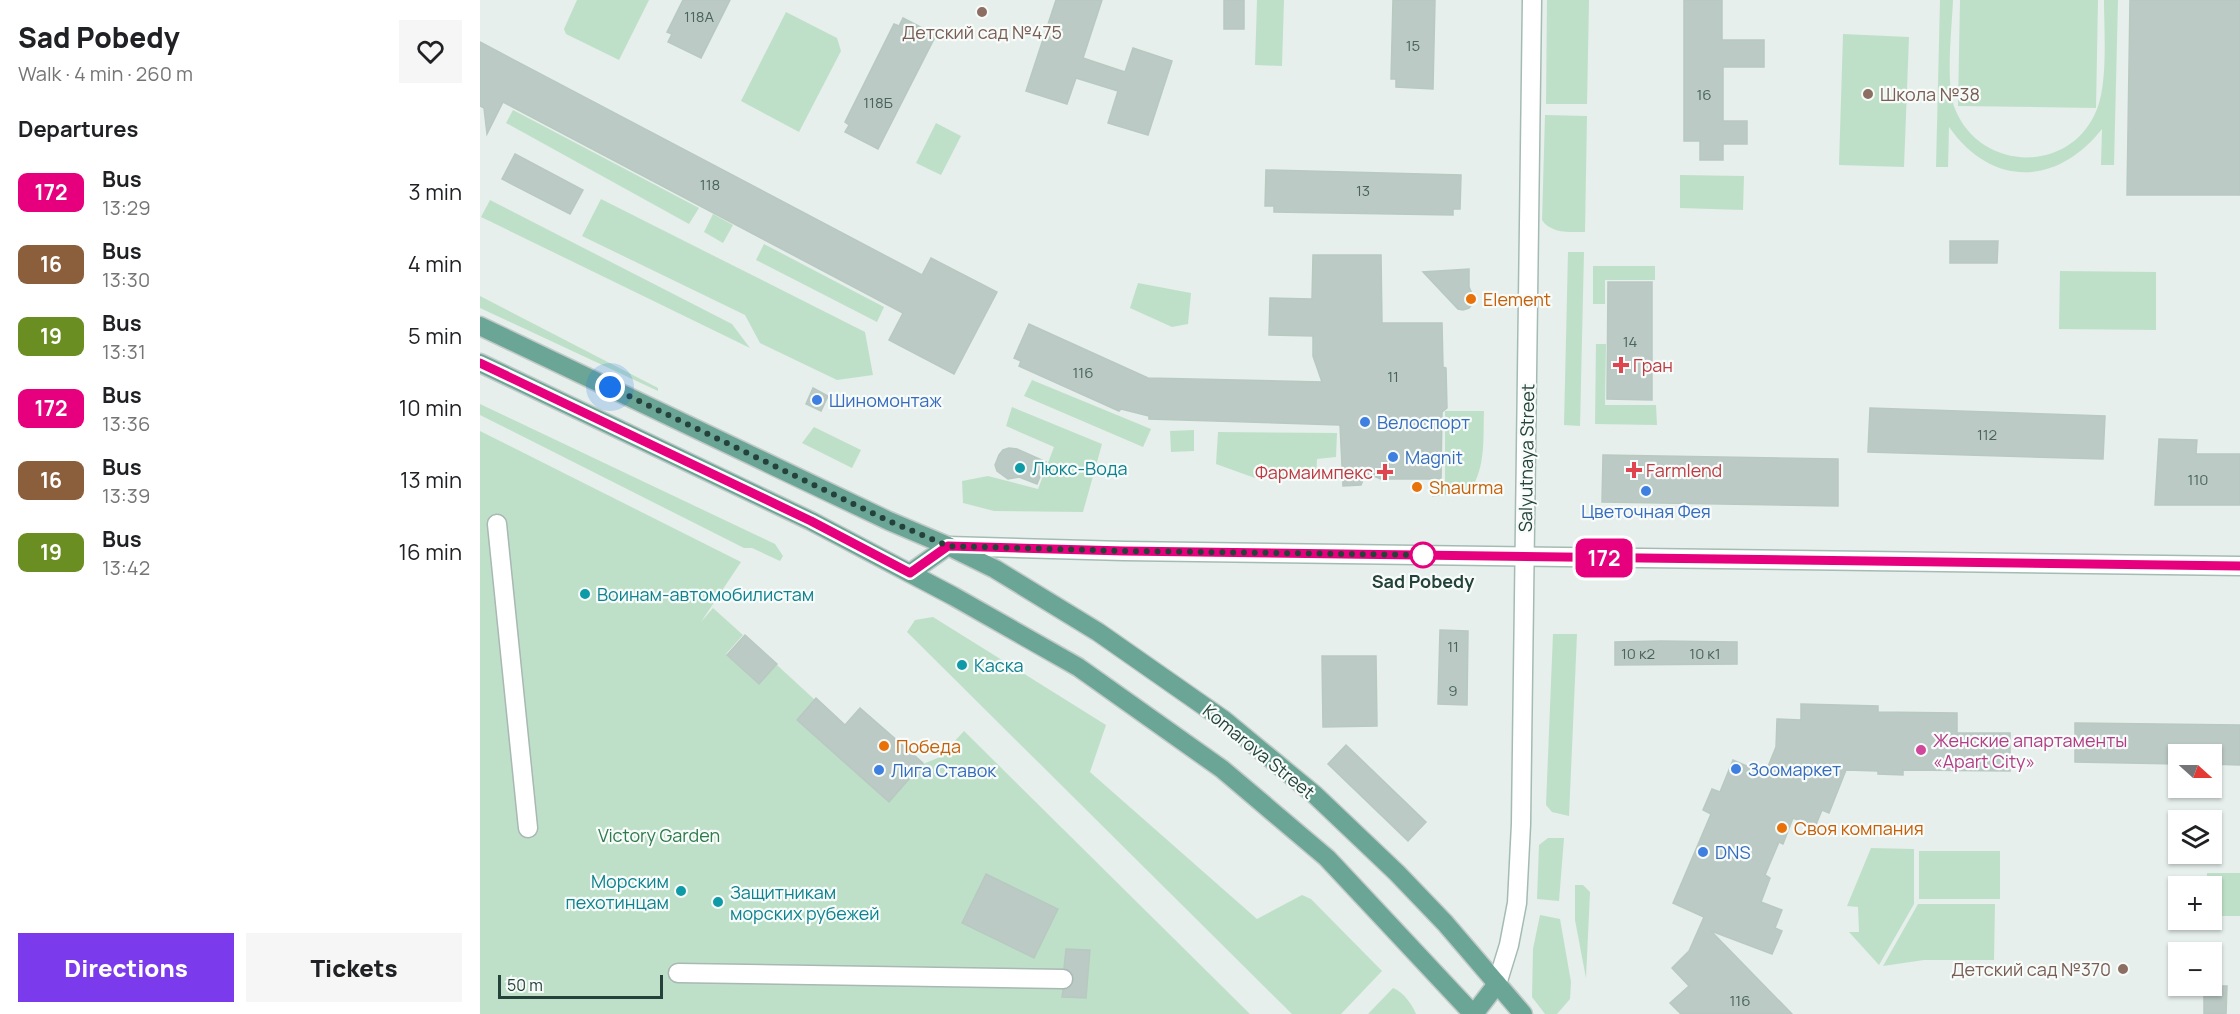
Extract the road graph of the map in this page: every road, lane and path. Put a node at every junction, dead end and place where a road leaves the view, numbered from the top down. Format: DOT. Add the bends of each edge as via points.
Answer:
graph roads {
  1 [pos="1532,0"];
  2 [pos="480,326"];
  3 [pos="480,363"];
  4 [pos="497,524"];
  5 [pos="948,546"];
  6 [pos="1524,557"];
  7 [pos="2240,566"];
  8 [pos="910,573"];
  9 [pos="528,828"];
  10 [pos="678,973"];
  11 [pos="1062,979"];
  12 [pos="1497,984"];
  13 [pos="1473,1014"];
  14 [pos="1523,1014"];
  1 -- 6 [label="street, Salyutnaya Street"];
  2 -- 5 [label="main road, Komarova Street"];
  3 -- 8 [label="main road, Komarova Street" via="811,521"];
  4 -- 9 [label="street"];
  5 -- 6 [label="street"];
  5 -- 8 [label="main road"];
  5 -- 12 [label="main road, Komarova Street" via="1098,632 1224,720 1315,795 1398,873"];
  6 -- 7 [label="street"];
  6 -- 12 [label="street, Salyutnaya Street" via="1517,903"];
  8 -- 13 [label="main road, Komarova Street" via="1078,667 1222,769 1327,858"];
  10 -- 11 [label="street"];
  12 -- 13 [label="main road, Salyutnaya Street"];
  12 -- 14 [label="main road, Komarova Street"];
}
